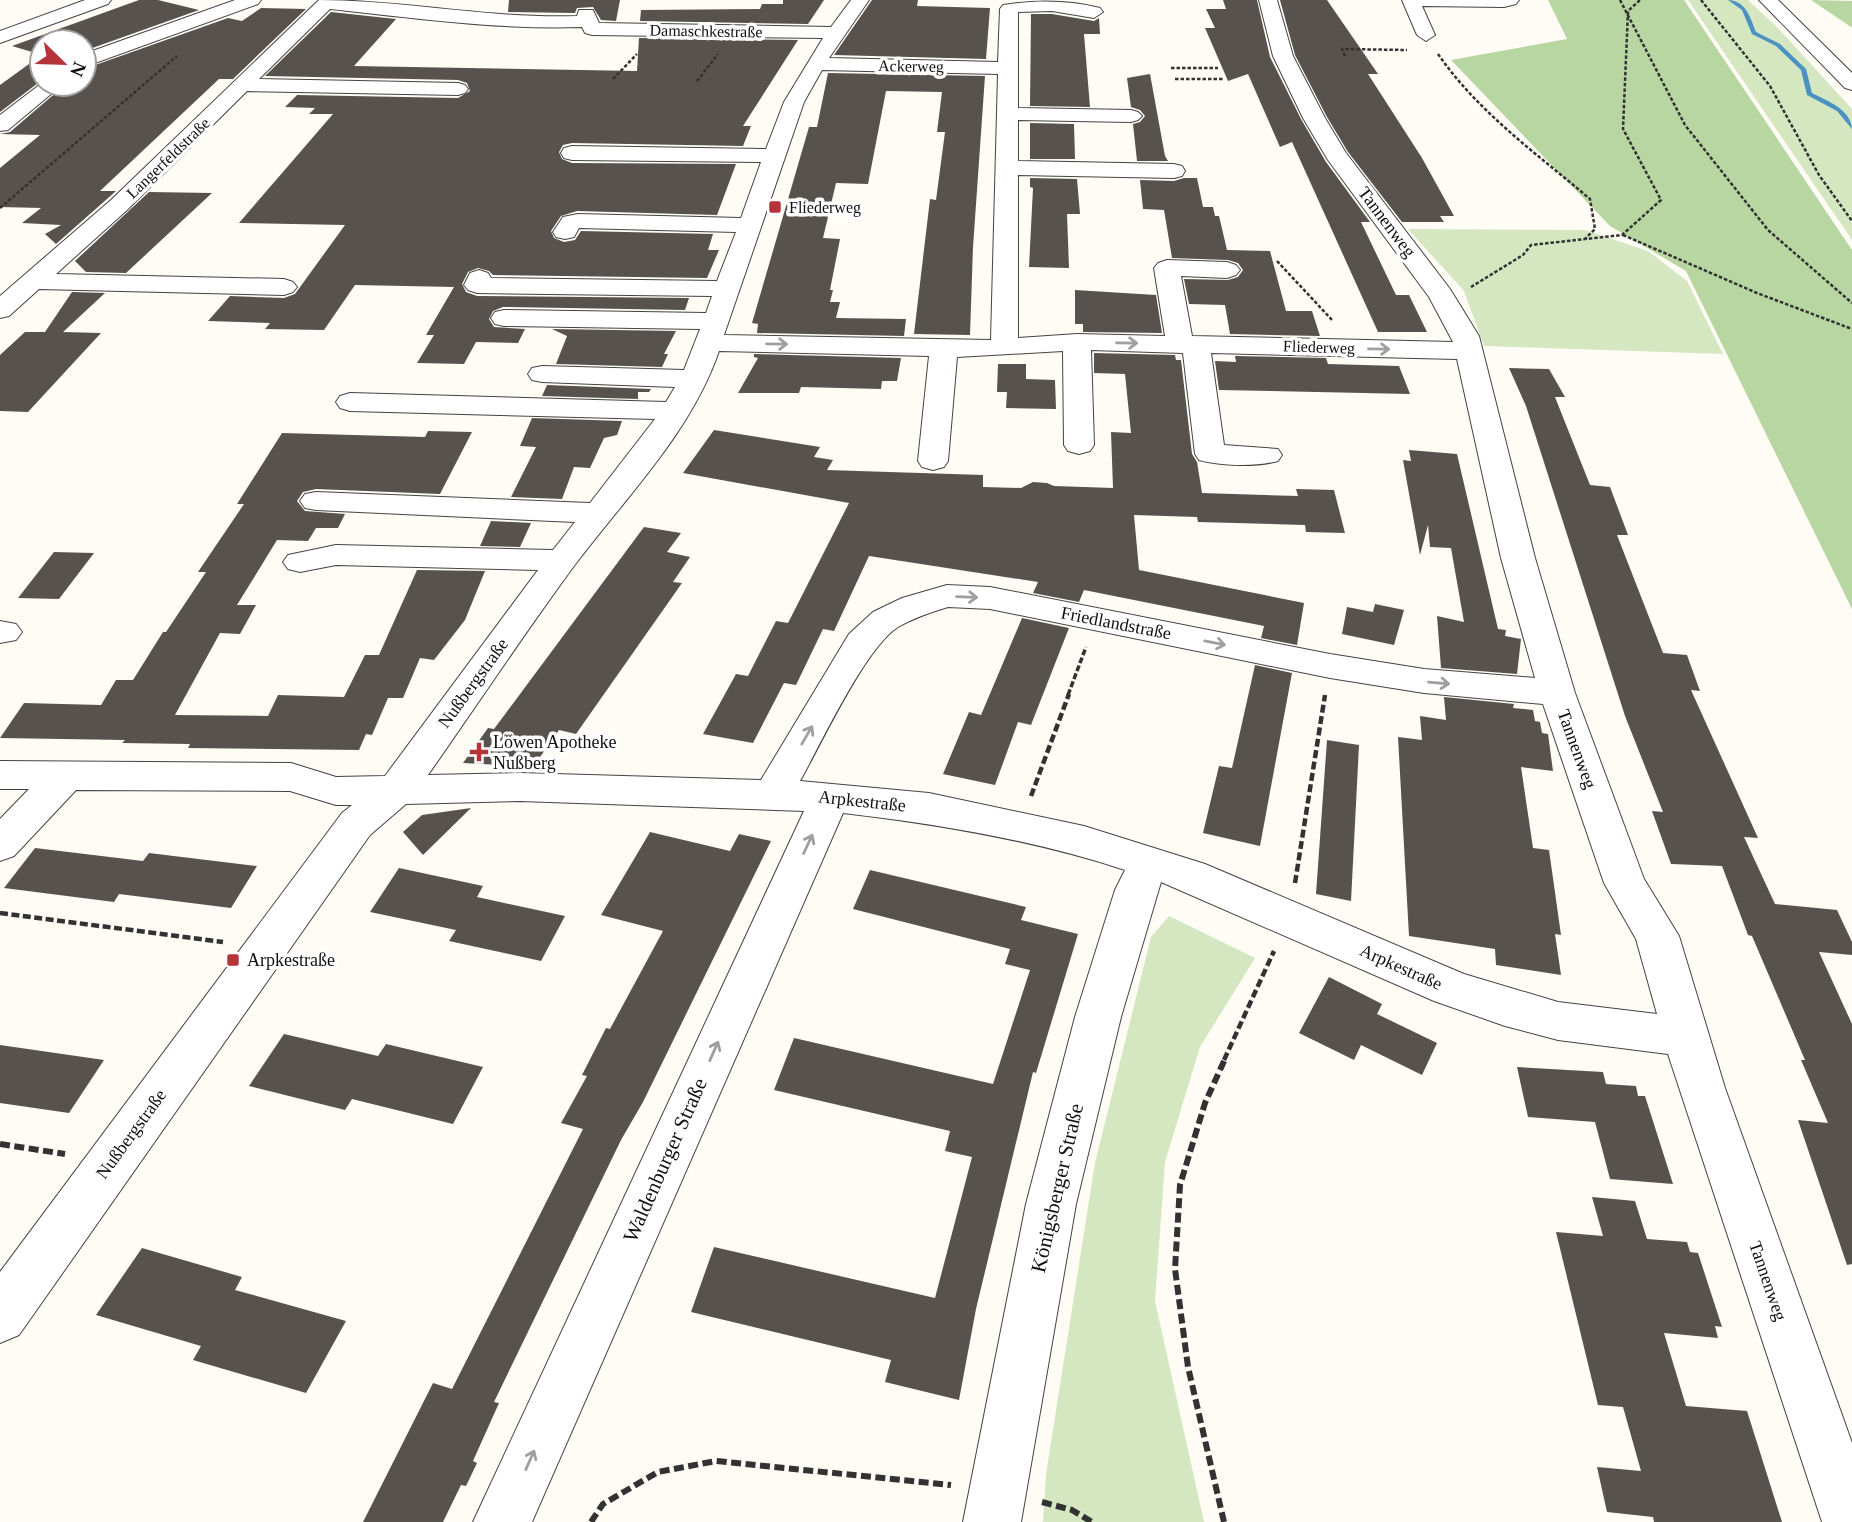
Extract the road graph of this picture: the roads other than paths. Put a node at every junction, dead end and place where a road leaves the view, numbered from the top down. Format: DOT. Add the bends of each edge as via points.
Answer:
graph roads {
  1 [pos="102,0"];
  2 [pos="252,0"];
  3 [pos="860,0"];
  4 [pos="1268,0"];
  5 [pos="1413,0"];
  6 [pos="1510,0"];
  7 [pos="1768,0"];
  8 [pos="328,1"];
  9 [pos="1094,12"];
  10 [pos="836,33"];
  11 [pos="0,37"];
  12 [pos="1431,42"];
  13 [pos="98,56"];
  14 [pos="815,64"];
  15 [pos="1008,68"];
  16 [pos="1852,84"];
  17 [pos="243,85"];
  18 [pos="458,89"];
  19 [pos="35,98"];
  20 [pos="1008,114"];
  21 [pos="1131,116"];
  22 [pos="0,125"];
  23 [pos="572,153"];
  24 [pos="775,156"];
  25 [pos="1008,168"];
  26 [pos="1174,171"];
  27 [pos="752,225"];
  28 [pos="565,232"];
  29 [pos="1227,270"];
  30 [pos="479,278"];
  31 [pos="33,281"];
  32 [pos="284,287"];
  33 [pos="729,289"];
  34 [pos="3,305"];
  35 [pos="504,318"];
  36 [pos="713,332"];
  37 [pos="1077,342"];
  38 [pos="1188,344"];
  39 [pos="1005,347"];
  40 [pos="938,348"];
  41 [pos="1468,351"];
  42 [pos="542,374"];
  43 [pos="693,379"];
  44 [pos="350,402"];
  45 [pos="675,411"];
  46 [pos="1079,445"];
  47 [pos="1267,456"];
  48 [pos="926,460"];
  49 [pos="316,501"];
  50 [pos="598,513"];
  51 [pos="562,560"];
  52 [pos="300,562"];
  53 [pos="1557,693"];
  54 [pos="0,775"];
  55 [pos="67,775"];
  56 [pos="396,790"];
  57 [pos="773,794"];
  58 [pos="830,797"];
  59 [pos="0,845"];
  60 [pos="1150,862"];
  61 [pos="1688,1037"];
  62 [pos="0,1317"];
  63 [pos="994,1506"];
  64 [pos="502,1522"];
  65 [pos="1851,1522"];
  1 -- 11 [label="street"];
  2 -- 13 [label="street"];
  3 -- 10 [label="street, Nußbergstraße"];
  4 -- 41 [label="street, Tannenweg" via="1283,56 1314,118 1336,155 1459,321"];
  5 -- 6 [label="street"];
  5 -- 12 [label="street"];
  7 -- 16 [label="street"];
  8 -- 10 [label="street, Damaschkestraße" via="526,23 588,18 592,29"];
  8 -- 17 [label="street, Langerfeldstraße"];
  9 -- 15 [label="street" via="1065,6 1009,9"];
  10 -- 14 [label="street, Nußbergstraße"];
  14 -- 15 [label="street, Ackerweg"];
  14 -- 24 [label="street, Nußbergstraße" via="794,102"];
  15 -- 20 [label="street"];
  17 -- 18 [label="street"];
  17 -- 31 [label="street, Langerfeldstraße"];
  19 -- 22 [label="street"];
  20 -- 21 [label="street"];
  20 -- 25 [label="street"];
  23 -- 24 [label="street"];
  24 -- 27 [label="street, Nußbergstraße"];
  25 -- 26 [label="street"];
  25 -- 39 [label="street"];
  27 -- 28 [label="street" via="578,221 570,222"];
  27 -- 33 [label="street, Nußbergstraße"];
  29 -- 38 [label="street" via="1167,268"];
  30 -- 33 [label="street" via="477,285"];
  31 -- 32 [label="street"];
  31 -- 34 [label="street, Langerfeldstraße"];
  33 -- 36 [label="street, Nußbergstraße"];
  35 -- 36 [label="street, Fliederweg"];
  36 -- 40 [label="street, Fliederweg, one-way"];
  36 -- 43 [label="street, Nußbergstraße"];
  37 -- 38 [label="street, Fliederweg, one-way"];
  37 -- 39 [label="street, Fliederweg"];
  37 -- 46 [label="street"];
  38 -- 41 [label="street, Fliederweg, one-way"];
  38 -- 47 [label="street" via="1210,454"];
  39 -- 40 [label="street, Fliederweg"];
  40 -- 48 [label="street"];
  41 -- 53 [label="street, Tannenweg" via="1518,558"];
  42 -- 43 [label="street"];
  43 -- 45 [label="street, Nußbergstraße"];
  44 -- 45 [label="street"];
  45 -- 50 [label="street, Nußbergstraße"];
  49 -- 50 [label="street"];
  50 -- 51 [label="street, Nußbergstraße"];
  51 -- 52 [label="street" via="336,555"];
  51 -- 56 [label="street, Nußbergstraße"];
  57 -- 53 [label="street, Friedlandstraße, one-way" via="861,642 886,620 947,596 990,598 1424,681"];
  53 -- 61 [label="street, Tannenweg" via="1625,883 1657,936"];
  54 -- 55 [label="street, Arpkestraße"];
  55 -- 56 [label="street, Arpkestraße" via="291,777 336,791"];
  55 -- 59 [label="street"];
  56 -- 57 [label="street, Arpkestraße" via="520,786"];
  56 -- 62 [label="street, Nußbergstraße" via="356,824"];
  57 -- 58 [label="street, Arpkestraße"];
  58 -- 60 [label="street, Arpkestraße" via="929,808 1020,825"];
  64 -- 58 [label="street, Waldenburger Straße, one-way"];
  60 -- 61 [label="street, Arpkestraße" via="1505,1007 1558,1021"];
  60 -- 63 [label="street, Königsberger Straße" via="1136,891 1098,1017 1051,1204"];
  61 -- 65 [label="street, Tannenweg" via="1700,1088"];
}
